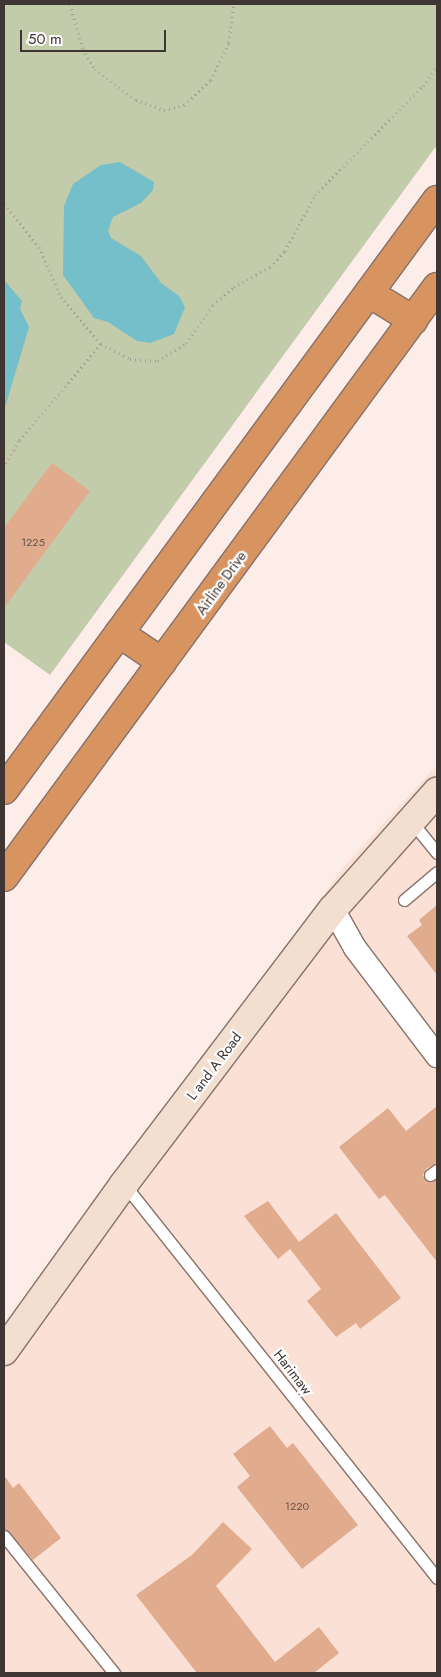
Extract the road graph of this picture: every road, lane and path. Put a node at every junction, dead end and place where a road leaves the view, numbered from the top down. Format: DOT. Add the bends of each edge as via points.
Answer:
graph roads {
  1 [pos="70,4"];
  2 [pos="234,4"];
  3 [pos="437,65"];
  4 [pos="437,200"];
  5 [pos="4,204"];
  6 [pos="437,287"];
  7 [pos="369,293"];
  8 [pos="413,320"];
  9 [pos="100,344"];
  10 [pos="4,465"];
  11 [pos="119,633"];
  12 [pos="162,662"];
  13 [pos="4,790"];
  14 [pos="437,792"];
  15 [pos="411,821"];
  16 [pos="437,853"];
  17 [pos="437,872"];
  18 [pos="4,878"];
  19 [pos="404,900"];
  20 [pos="333,909"];
  21 [pos="437,1056"];
  22 [pos="124,1184"];
  23 [pos="4,1351"];
  24 [pos="4,1536"];
  25 [pos="437,1578"];
  26 [pos="114,1673"];
  1 -- 2 [label="path" via="83,48 95,69 136,100 164,110 184,105 211,80 230,42"];
  3 -- 9 [label="path" via="423,86 315,195 286,251 270,267 234,286 213,305 186,343 158,361 130,359"];
  4 -- 7 [label="highway"];
  5 -- 9 [label="path" via="39,247 61,297"];
  6 -- 8 [label="highway, Airline Drive"];
  7 -- 8 [label="highway"];
  7 -- 11 [label="highway"];
  8 -- 12 [label="highway, Airline Drive"];
  9 -- 10 [label="path" via="19,441"];
  11 -- 12 [label="highway"];
  11 -- 13 [label="highway"];
  12 -- 18 [label="highway, Airline Drive"];
  14 -- 15 [label="street, L and A Road"];
  15 -- 16 [label="lane"];
  15 -- 20 [label="street, L and A Road"];
  17 -- 19 [label="lane"];
  20 -- 21 [label="street" via="355,948"];
  20 -- 22 [label="street, L and A Road"];
  22 -- 23 [label="street, L and A Road"];
  22 -- 25 [label="lane, Harimaw"];
  24 -- 26 [label="lane"];
}
